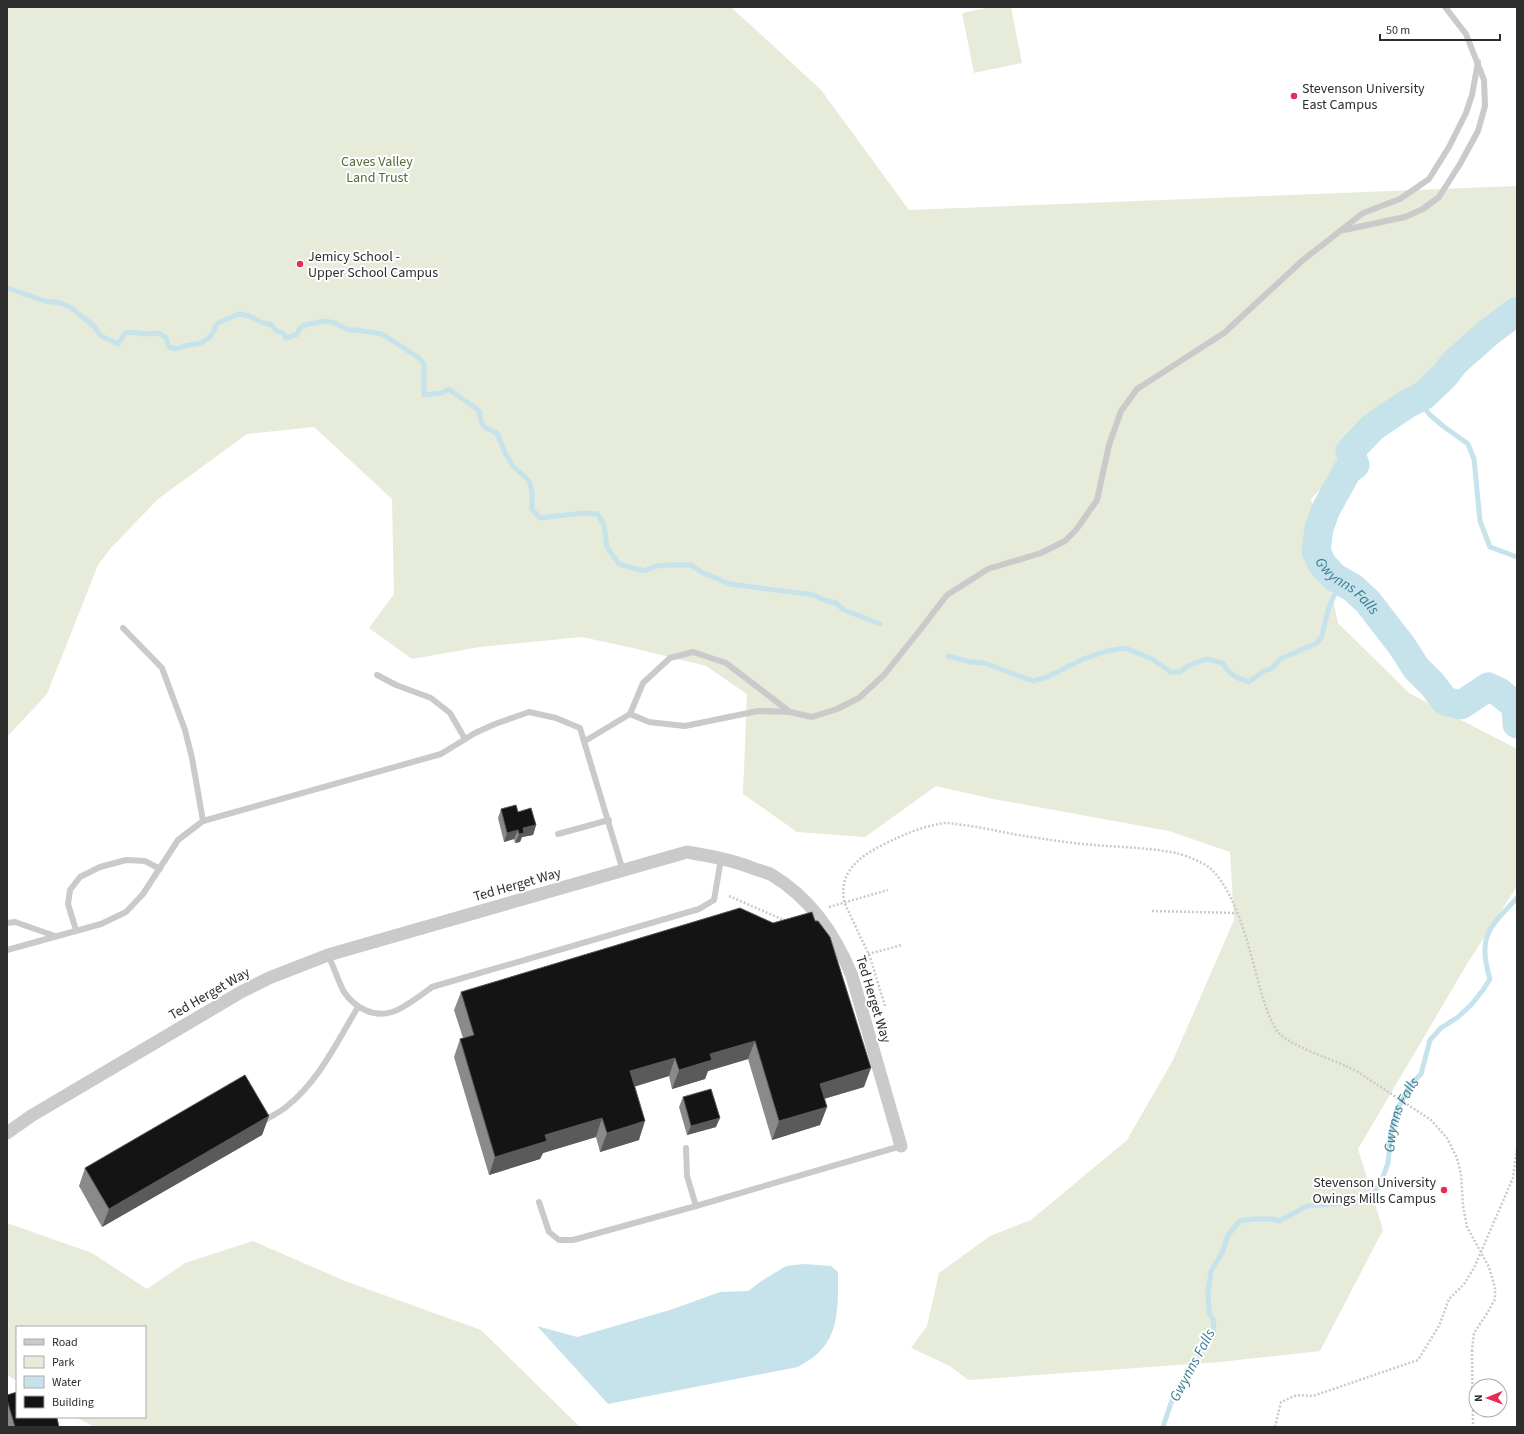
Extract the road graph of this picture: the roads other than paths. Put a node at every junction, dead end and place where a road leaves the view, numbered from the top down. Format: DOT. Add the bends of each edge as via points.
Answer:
graph roads {
  1 [pos="1445,7"];
  2 [pos="1478,62"];
  3 [pos="1342,231"];
  4 [pos="123,628"];
  5 [pos="376,675"];
  6 [pos="790,712"];
  7 [pos="630,714"];
  8 [pos="465,739"];
  9 [pos="585,742"];
  10 [pos="609,820"];
  11 [pos="203,821"];
  12 [pos="558,834"];
  13 [pos="721,859"];
  14 [pos="160,869"];
  15 [pos="623,871"];
  16 [pos="7,923"];
  17 [pos="76,930"];
  18 [pos="55,936"];
  19 [pos="7,950"];
  20 [pos="328,955"];
  21 [pos="358,1007"];
  22 [pos="264,1120"];
  23 [pos="7,1132"];
  24 [pos="901,1146"];
  25 [pos="686,1148"];
  26 [pos="539,1202"];
  27 [pos="696,1206"];
  1 -- 2 [label="lane" via="1466,34"];
  2 -- 3 [label="lane" via="1466,113 1429,179 1400,199 1363,213"];
  2 -- 3 [label="lane" via="1484,80 1485,106 1478,131 1439,197 1423,209 1405,216"];
  3 -- 6 [label="lane" via="1303,260 1224,333 1137,389 1121,411 1109,445 1097,500 1065,541 1041,553 988,569 946,595 884,675 859,698 812,717"];
  4 -- 11 [label="lane" via="162,668 185,730"];
  5 -- 8 [label="lane" via="431,698 450,713"];
  6 -- 7 [label="lane" via="758,711 685,726 649,722"];
  6 -- 7 [label="lane" via="726,663 693,652 670,658 643,683"];
  7 -- 9 [label="lane"];
  8 -- 9 [label="lane" via="495,724 529,712 556,718 580,728"];
  8 -- 11 [label="lane" via="441,754"];
  9 -- 10 [label="lane"];
  10 -- 12 [label="lane"];
  10 -- 15 [label="lane"];
  11 -- 14 [label="lane" via="178,840"];
  13 -- 15 [label="street, Ted Herget Way" via="687,852"];
  13 -- 21 [label="lane" via="714,900 699,909 432,987 394,1012 369,1013"];
  13 -- 24 [label="street, Ted Herget Way" via="738,862 771,875 800,896 828,929 852,976"];
  14 -- 17 [label="lane" via="143,894 126,912 101,924"];
  14 -- 17 [label="lane" via="145,861 126,860 100,867 80,877 70,890 68,904"];
  15 -- 20 [label="street, Ted Herget Way"];
  16 -- 18 [label="lane" via="15,922"];
  17 -- 18 [label="lane"];
  18 -- 19 [label="lane"];
  20 -- 21 [label="lane" via="344,992"];
  20 -- 23 [label="street, Ted Herget Way" via="241,992"];
  21 -- 22 [label="lane" via="306,1089 285,1108"];
  24 -- 27 [label="lane"];
  25 -- 27 [label="lane" via="687,1176"];
  26 -- 27 [label="lane" via="549,1232 559,1240 574,1240"];
}
